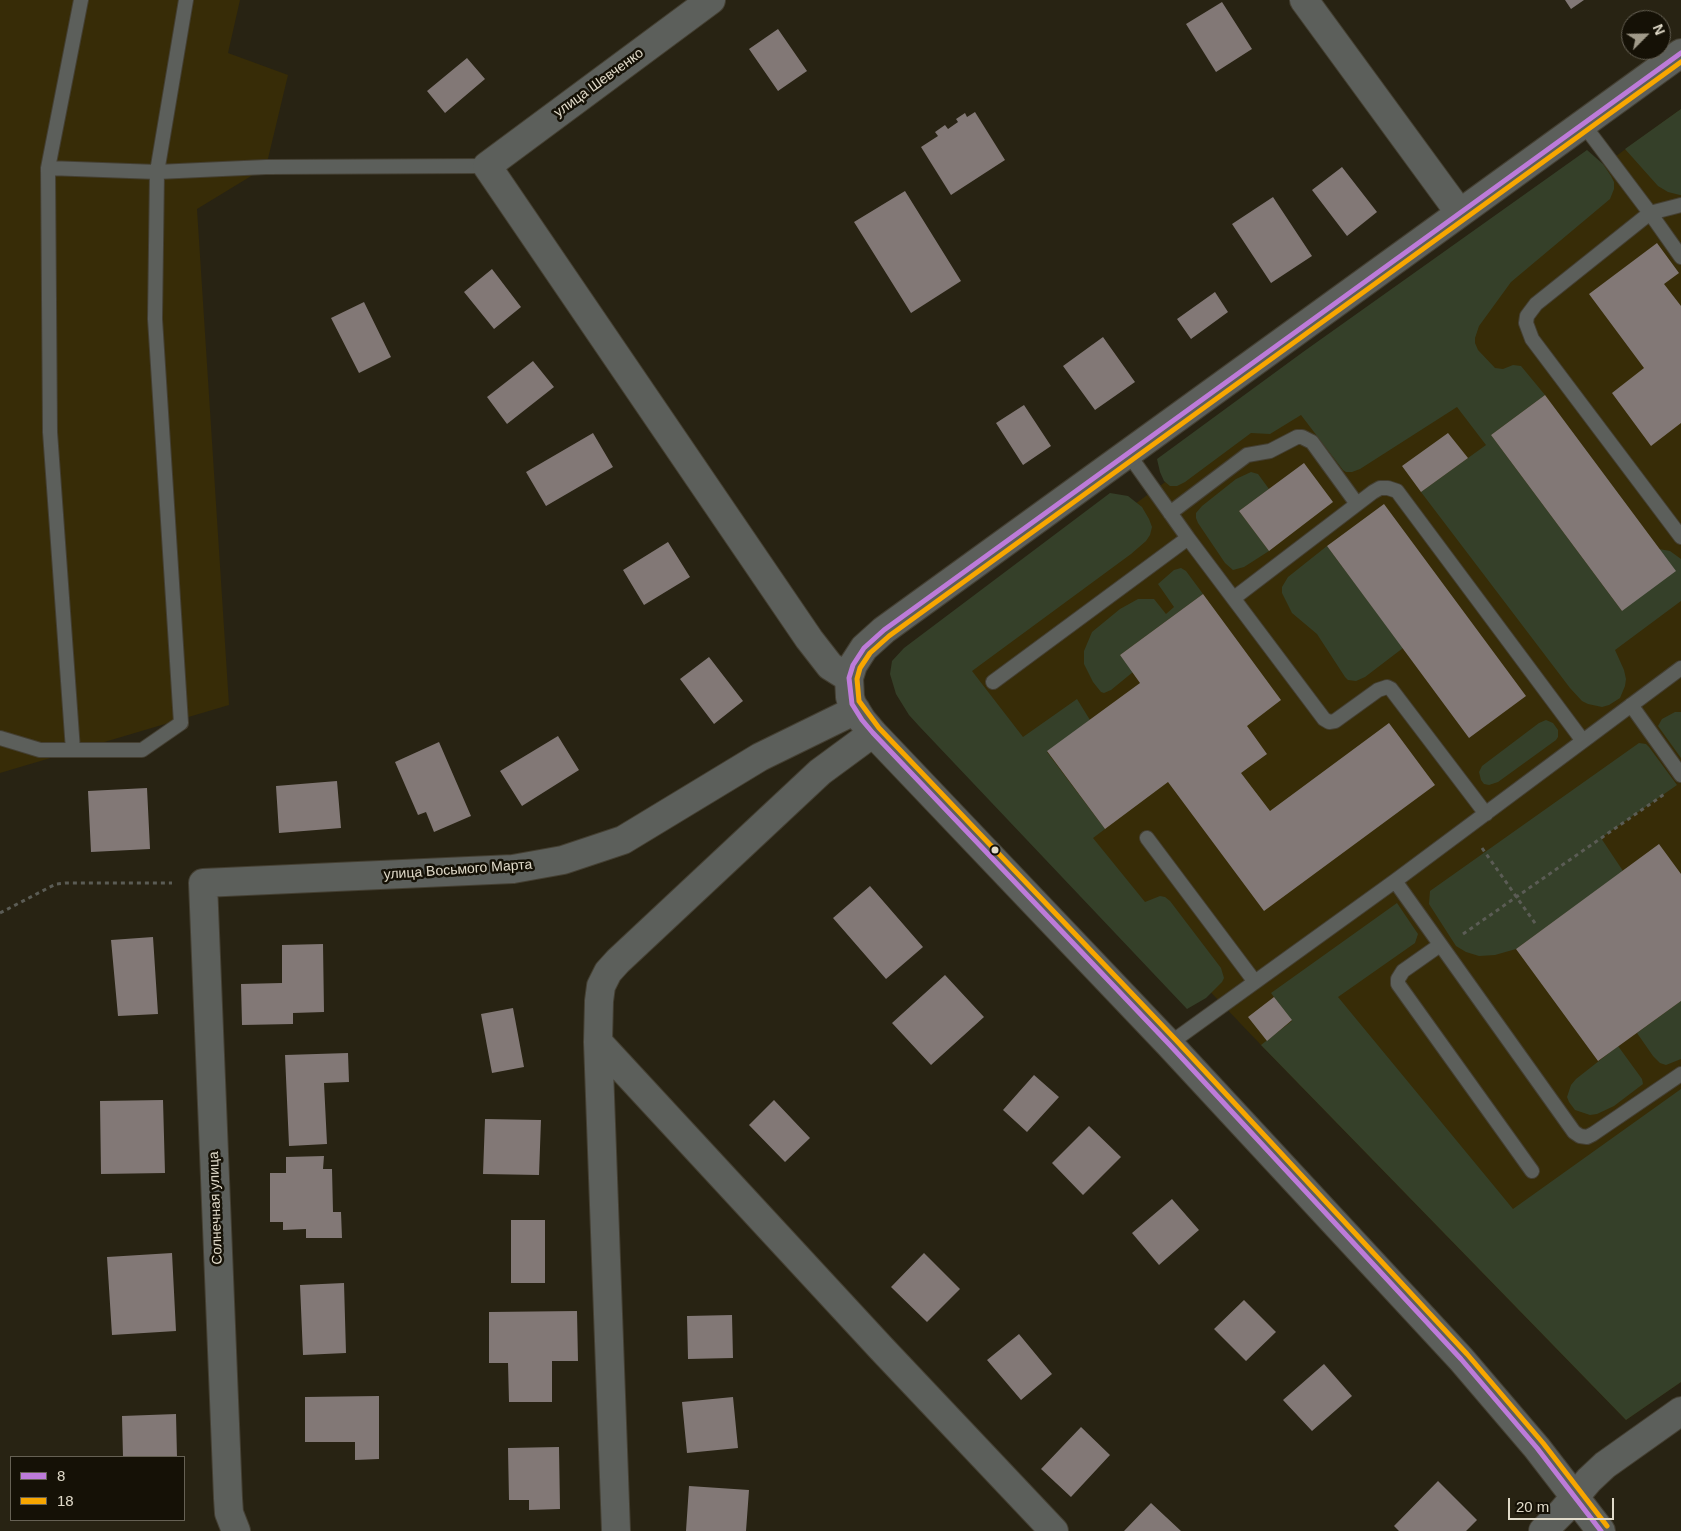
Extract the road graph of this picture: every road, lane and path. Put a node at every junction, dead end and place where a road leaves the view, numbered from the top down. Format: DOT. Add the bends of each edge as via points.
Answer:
graph roads {
  1 [pos="81,0"];
  2 [pos="186,0"];
  3 [pos="711,0"];
  4 [pos="1304,0"];
  5 [pos="1681,53"];
  6 [pos="1583,124"];
  7 [pos="487,166"];
  8 [pos="48,168"];
  9 [pos="157,172"];
  10 [pos="1681,205"];
  11 [pos="1459,212"];
  12 [pos="1650,213"];
  13 [pos="1681,257"];
  14 [pos="1127,452"];
  15 [pos="1357,504"];
  16 [pos="1170,513"];
  17 [pos="1681,537"];
  18 [pos="1188,538"];
  19 [pos="1234,598"];
  20 [pos="1681,668"];
  21 [pos="849,678"];
  22 [pos="993,682"];
  23 [pos="1631,705"];
  24 [pos="856,710"];
  25 [pos="873,733"];
  26 [pos="0,738"];
  27 [pos="1583,741"];
  28 [pos="73,750"];
  29 [pos="1681,775"];
  30 [pos="1670,790"];
  31 [pos="1486,814"];
  32 [pos="1147,838"];
  33 [pos="1479,843"];
  34 [pos="1395,881"];
  35 [pos="203,883"];
  36 [pos="1516,897"];
  37 [pos="0,913"];
  38 [pos="1537,926"];
  39 [pos="1441,947"];
  40 [pos="1254,982"];
  41 [pos="598,1042"];
  42 [pos="1169,1044"];
  43 [pos="1681,1074"];
  44 [pos="1532,1171"];
  45 [pos="1681,1411"];
  46 [pos="1574,1496"];
  47 [pos="236,1531"];
  48 [pos="616,1531"];
  49 [pos="1054,1531"];
  50 [pos="1543,1531"];
  51 [pos="1601,1531"];
  1 -- 8 [label="lane"];
  2 -- 9 [label="lane"];
  3 -- 7 [label="street, улица Шевченко"];
  4 -- 11 [label="street"];
  5 -- 6 [label="street"];
  6 -- 11 [label="street"];
  6 -- 12 [label="lane"];
  7 -- 9 [label="lane" via="266,167"];
  7 -- 21 [label="street" via="809,639 830,666"];
  8 -- 9 [label="lane"];
  8 -- 28 [label="lane" via="50,432"];
  9 -- 28 [label="lane" via="155,319 181,723 142,750"];
  10 -- 12 [label="lane"];
  11 -- 14 [label="street"];
  12 -- 13 [label="lane"];
  12 -- 17 [label="lane" via="1536,304 1526,323 1532,340"];
  14 -- 16 [label="lane"];
  14 -- 21 [label="street" via="884,630 864,648"];
  15 -- 16 [label="lane" via="1312,442 1296,437 1270,451 1247,456"];
  15 -- 19 [label="lane"];
  15 -- 27 [label="lane" via="1380,488 1397,491"];
  16 -- 18 [label="lane"];
  18 -- 19 [label="lane"];
  18 -- 22 [label="lane"];
  19 -- 31 [label="lane" via="1324,719 1329,722 1335,720 1378,690 1388,687"];
  20 -- 23 [label="lane"];
  21 -- 24 [label="street" via="850,697"];
  23 -- 27 [label="lane"];
  23 -- 29 [label="lane"];
  24 -- 25 [label="street"];
  24 -- 35 [label="street, улица Восьмого Марта" via="760,757 623,840 563,860 513,869"];
  25 -- 41 [label="street" via="820,772 608,972 601,986"];
  25 -- 42 [label="street"];
  26 -- 28 [label="lane" via="40,750"];
  27 -- 31 [label="lane"];
  30 -- 36 [label="path"];
  31 -- 34 [label="lane"];
  32 -- 40 [label="lane"];
  33 -- 36 [label="path"];
  34 -- 39 [label="lane"];
  34 -- 40 [label="lane"];
  35 -- 37 [label="path" via="66,883 48,888"];
  35 -- 47 [label="street, Солнечная улица" via="228,1498 229,1513"];
  36 -- 38 [label="path"];
  36 -- 39 [label="path"];
  39 -- 43 [label="lane" via="1569,1126 1580,1136 1593,1134"];
  39 -- 44 [label="lane" via="1403,971 1398,984"];
  40 -- 42 [label="lane"];
  41 -- 48 [label="street"];
  41 -- 49 [label="street"];
  42 -- 46 [label="street" via="1461,1359 1513,1418"];
  45 -- 46 [label="street" via="1605,1465"];
  46 -- 50 [label="street"];
  46 -- 51 [label="street"];
}
